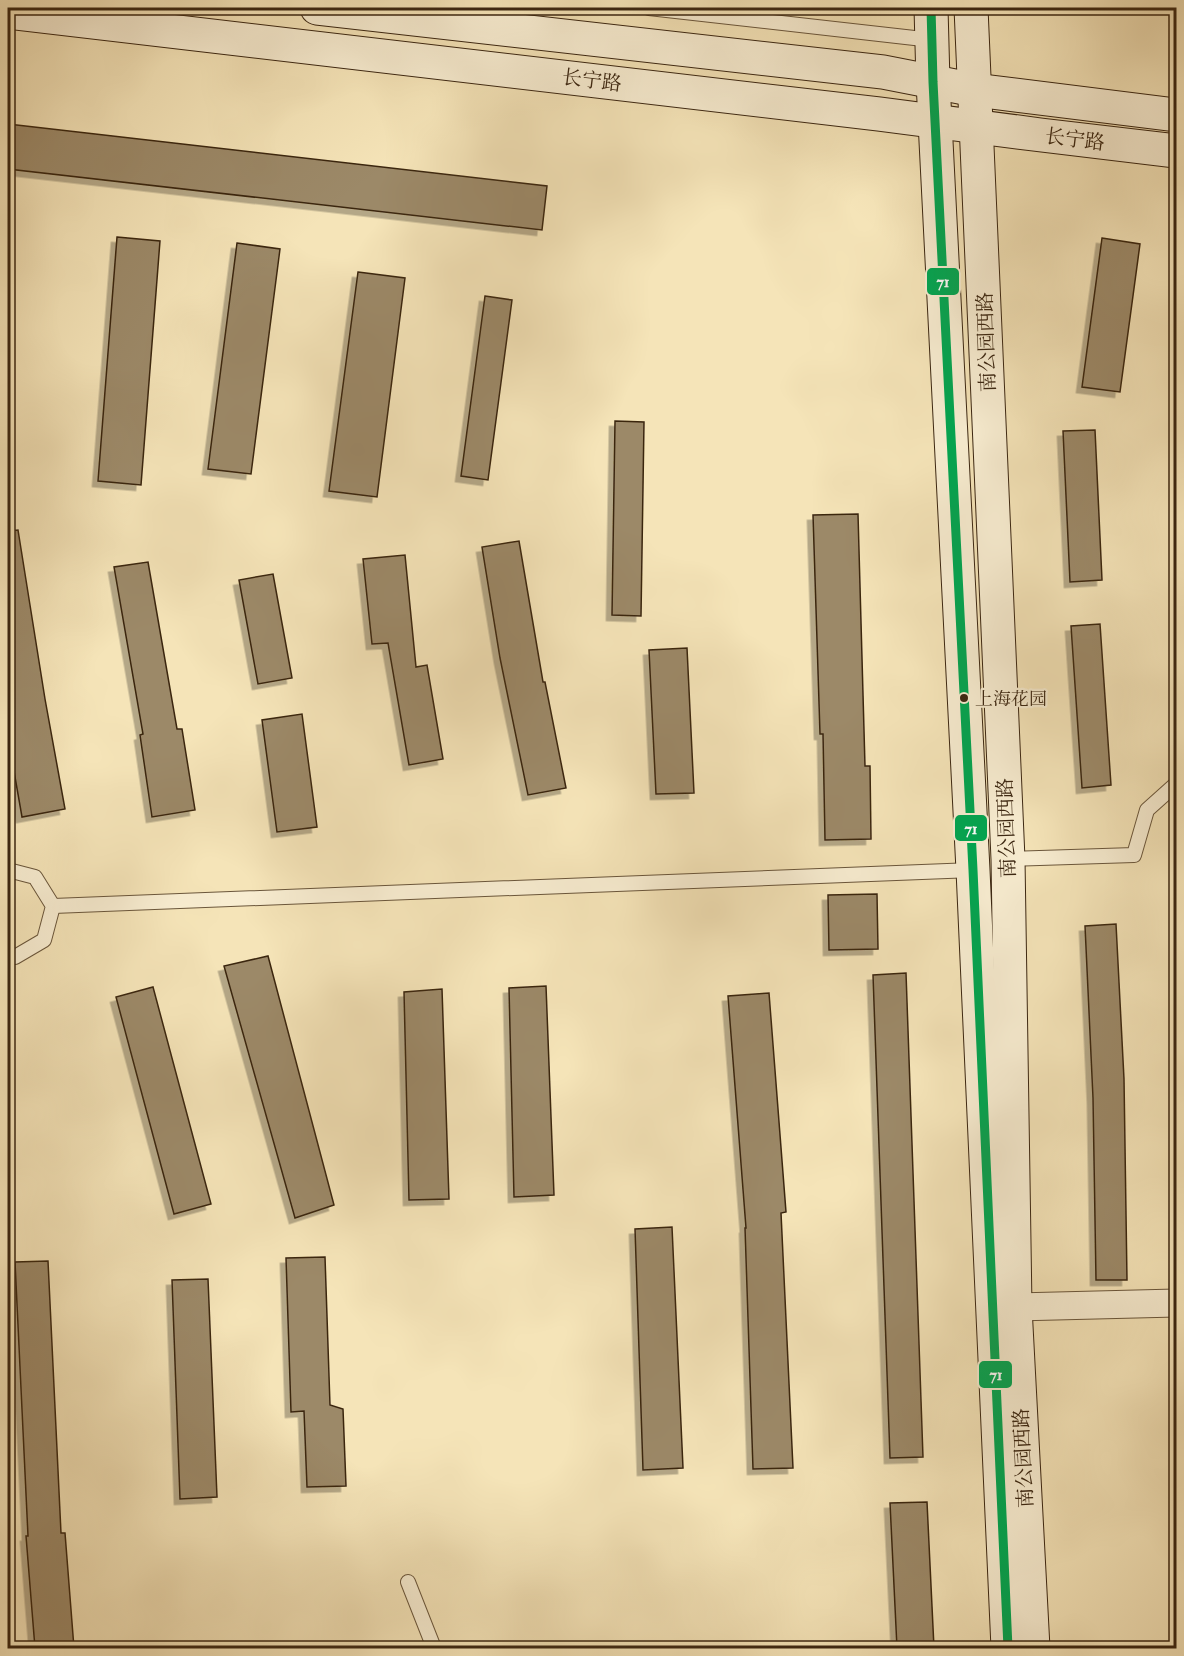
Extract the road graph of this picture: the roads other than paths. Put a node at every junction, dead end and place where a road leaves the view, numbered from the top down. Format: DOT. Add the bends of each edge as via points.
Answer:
graph roads {
  1 [pos="317,8"];
  2 [pos="649,8"];
  3 [pos="931,8"];
  4 [pos="971,8"];
  5 [pos="8,12"];
  6 [pos="932,40"];
  7 [pos="933,82"];
  8 [pos="975,90"];
  9 [pos="1176,115"];
  10 [pos="936,121"];
  11 [pos="976,127"];
  12 [pos="1176,151"];
  13 [pos="1176,784"];
  14 [pos="1008,860"];
  15 [pos="8,870"];
  16 [pos="974,870"];
  17 [pos="52,906"];
  18 [pos="8,955"];
  19 [pos="1176,1303"];
  20 [pos="1015,1307"];
  21 [pos="408,1582"];
  22 [pos="434,1648"];
  23 [pos="1008,1648"];
  24 [pos="1033,1648"];
  1 -- 7 [label="main road, 长宁路" via="883,72"];
  2 -- 6 [label="lane"];
  3 -- 6 [label="main road, 南公园西路"];
  4 -- 8 [label="main road, 南公园西路"];
  5 -- 10 [label="main road, 长宁路"];
  6 -- 7 [label="main road, 南公园西路"];
  7 -- 8 [label="main road, 长宁路"];
  7 -- 10 [label="main road, 南公园西路"];
  8 -- 9 [label="main road, 长宁路"];
  8 -- 11 [label="main road, 南公园西路"];
  10 -- 11 [label="main road, 长宁路"];
  10 -- 16 [label="main road, 南公园西路"];
  11 -- 12 [label="main road, 长宁路"];
  11 -- 14 [label="main road, 南公园西路"];
  13 -- 14 [label="lane" via="1147,810 1134,855"];
  14 -- 20 [label="main road, 南公园西路"];
  15 -- 17 [label="lane" via="35,877"];
  16 -- 17 [label="lane"];
  16 -- 23 [label="main road, 南公园西路"];
  17 -- 18 [label="lane" via="44,940 15,957"];
  19 -- 20 [label="street"];
  20 -- 24 [label="main road, 南公园西路"];
  21 -- 22 [label="lane"];
}
